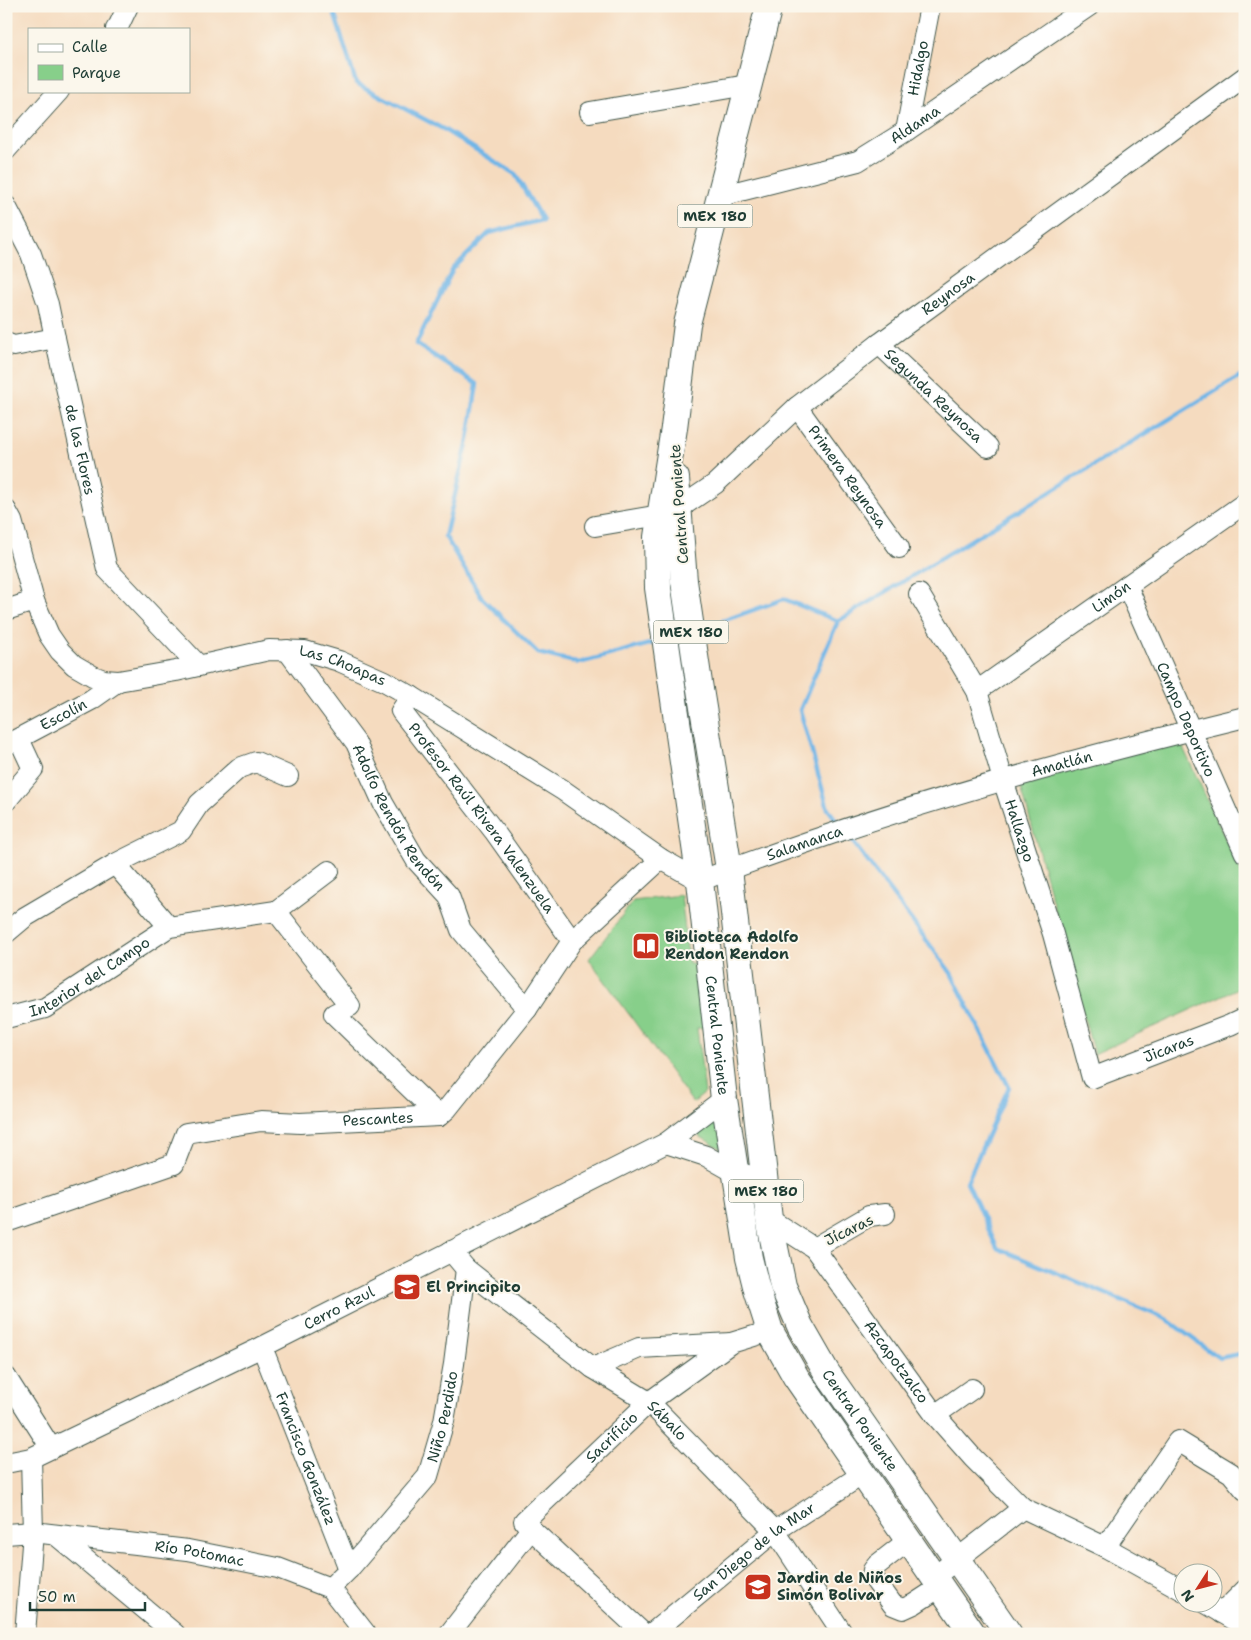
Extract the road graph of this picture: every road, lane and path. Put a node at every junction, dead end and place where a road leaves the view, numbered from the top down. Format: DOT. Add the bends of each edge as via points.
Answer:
graph roads {
  1 [pos="128,6"];
  2 [pos="769,6"];
  3 [pos="930,6"];
  4 [pos="1089,6"];
  5 [pos="117,28"];
  6 [pos="1245,77"];
  7 [pos="747,85"];
  8 [pos="58,92"];
  9 [pos="590,112"];
  10 [pos="906,131"];
  11 [pos="8,144"];
  12 [pos="720,196"];
  13 [pos="6,206"];
  14 [pos="54,338"];
  15 [pos="6,343"];
  16 [pos="879,344"];
  17 [pos="797,407"];
  18 [pos="988,447"];
  19 [pos="1245,503"];
  20 [pos="6,510"];
  21 [pos="669,512"];
  22 [pos="595,526"];
  23 [pos="898,548"];
  24 [pos="1127,586"];
  25 [pos="919,594"];
  26 [pos="34,601"];
  27 [pos="6,610"];
  28 [pos="287,650"];
  29 [pos="199,666"];
  30 [pos="118,681"];
  31 [pos="978,691"];
  32 [pos="411,696"];
  33 [pos="1245,717"];
  34 [pos="1190,730"];
  35 [pos="13,742"];
  36 [pos="288,776"];
  37 [pos="1003,780"];
  38 [pos="6,801"];
  39 [pos="879,818"];
  40 [pos="1245,853"];
  41 [pos="661,859"];
  42 [pos="115,864"];
  43 [pos="729,869"];
  44 [pos="329,871"];
  45 [pos="700,881"];
  46 [pos="276,911"];
  47 [pos="169,927"];
  48 [pos="6,933"];
  49 [pos="572,942"];
  50 [pos="527,1009"];
  51 [pos="6,1018"];
  52 [pos="1240,1027"];
  53 [pos="1092,1078"];
  54 [pos="724,1099"];
  55 [pos="439,1116"];
  56 [pos="666,1143"];
  57 [pos="736,1173"];
  58 [pos="765,1177"];
  59 [pos="885,1214"];
  60 [pos="769,1219"];
  61 [pos="6,1222"];
  62 [pos="814,1248"];
  63 [pos="450,1251"];
  64 [pos="466,1269"];
  65 [pos="770,1331"];
  66 [pos="732,1343"];
  67 [pos="262,1347"];
  68 [pos="593,1368"];
  69 [pos="6,1377"];
  70 [pos="972,1389"];
  71 [pos="649,1402"];
  72 [pos="935,1415"];
  73 [pos="51,1448"];
  74 [pos="31,1458"];
  75 [pos="6,1463"];
  76 [pos="863,1474"];
  77 [pos="1245,1490"];
  78 [pos="1023,1508"];
  79 [pos="528,1525"];
  80 [pos="775,1530"];
  81 [pos="33,1532"];
  82 [pos="6,1534"];
  83 [pos="56,1535"];
  84 [pos="909,1540"];
  85 [pos="1105,1547"];
  86 [pos="957,1559"];
  87 [pos="349,1569"];
  88 [pos="937,1582"];
  89 [pos="1174,1585"];
  90 [pos="330,1588"];
  91 [pos="1245,1590"];
  92 [pos="1222,1613"];
  93 [pos="1245,1626"];
  94 [pos="25,1634"];
  95 [pos="174,1634"];
  96 [pos="366,1634"];
  97 [pos="449,1634"];
  98 [pos="644,1634"];
  99 [pos="651,1634"];
  100 [pos="843,1634"];
  101 [pos="973,1634"];
  102 [pos="1009,1634"];
  1 -- 5 [label="street"];
  2 -- 7 [label="main road, MEX 180"];
  3 -- 10 [label="street, Hidalgo"];
  4 -- 10 [label="street, Aldama"];
  6 -- 16 [label="street, Reynosa"];
  7 -- 9 [label="street"];
  7 -- 12 [label="main road, MEX 180"];
  8 -- 11 [label="street"];
  10 -- 12 [label="street, Aldama" via="858,161"];
  12 -- 21 [label="main road, Central Poniente / MEX 180" via="687,324 666,484"];
  13 -- 14 [label="street, de las Flores" via="31,254 48,304"];
  14 -- 15 [label="street" via="14,346"];
  14 -- 29 [label="street, de las Flores" via="106,569"];
  16 -- 17 [label="street, Reynosa"];
  16 -- 18 [label="street, Segunda Reynosa"];
  17 -- 21 [label="street, Reynosa" via="715,484"];
  17 -- 23 [label="street, Primera Reynosa"];
  19 -- 24 [label="street, Limón"];
  20 -- 26 [label="street, Las Choapas"];
  21 -- 22 [label="street"];
  21 -- 43 [label="main road, Central Poniente / MEX 180" via="684,581"];
  21 -- 45 [label="main road, Central Poniente / MEX 180" via="657,537 658,588"];
  24 -- 31 [label="street, Limón"];
  24 -- 34 [label="street, Campo Deportivo"];
  25 -- 31 [label="street, Hallazgo"];
  26 -- 27 [label="street"];
  26 -- 30 [label="street, Las Choapas" via="60,652 93,676"];
  28 -- 29 [label="street, Las Choapas" via="269,650"];
  28 -- 32 [label="street, Las Choapas" via="339,660"];
  28 -- 50 [label="street, Adolfo Rendón Rendón" via="356,743 383,803 416,860 449,896 461,930"];
  29 -- 30 [label="street, Las Choapas"];
  30 -- 35 [label="street, Escolín" via="91,700"];
  31 -- 37 [label="street, Hallazgo"];
  32 -- 41 [label="street, Las Choapas" via="564,791"];
  32 -- 49 [label="street, Profesor Raúl Rivera Valenzuela" via="401,711 494,830"];
  33 -- 34 [label="street, Amatlán"];
  34 -- 37 [label="street, Amatlán"];
  34 -- 40 [label="street, Campo Deportivo"];
  35 -- 38 [label="street" via="33,769"];
  36 -- 42 [label="street" via="256,762 239,768 199,804 181,831"];
  37 -- 39 [label="street, Amatlán"];
  37 -- 53 [label="street, Hallazgo" via="1053,934"];
  39 -- 43 [label="street, Salamanca"];
  41 -- 45 [label="street, Las Choapas"];
  41 -- 49 [label="street"];
  42 -- 47 [label="street, Interior del Campo"];
  42 -- 48 [label="street" via="25,917"];
  43 -- 45 [label="street"];
  43 -- 58 [label="main road, Central Poniente / MEX 180"];
  44 -- 46 [label="street, Interior del Campo"];
  45 -- 54 [label="main road, Central Poniente / MEX 180"];
  46 -- 47 [label="street, Interior del Campo"];
  46 -- 55 [label="street" via="350,1006 334,1014"];
  47 -- 51 [label="street, Interior del Campo" via="45,1008"];
  49 -- 50 [label="street"];
  50 -- 55 [label="street" via="448,1109"];
  52 -- 53 [label="street, Jicaras"];
  54 -- 56 [label="street, Cerro Azul"];
  54 -- 57 [label="main road, Central Poniente / MEX 180"];
  55 -- 61 [label="street, Pescantes" via="300,1123 261,1121 186,1133 174,1164"];
  56 -- 57 [label="street" via="706,1156"];
  56 -- 63 [label="street, Cerro Azul"];
  57 -- 58 [label="street"];
  57 -- 65 [label="main road, Central Poniente / MEX 180" via="749,1258"];
  58 -- 60 [label="main road, Central Poniente / MEX 180"];
  59 -- 62 [label="street, Jícaras" via="869,1216"];
  60 -- 62 [label="street, Azcapotzalco"];
  60 -- 86 [label="main road, Central Poniente / MEX 180" via="782,1286 800,1326 827,1373"];
  62 -- 72 [label="street, Azcapotzalco"];
  63 -- 64 [label="street, Sábalo"];
  63 -- 67 [label="street, Cerro Azul"];
  64 -- 68 [label="street, Sábalo"];
  64 -- 87 [label="street, Niño Perdido" via="444,1422 428,1476"];
  65 -- 66 [label="street, Sacrificio"];
  65 -- 76 [label="main road, Central Poniente / MEX 180" via="796,1377"];
  66 -- 68 [label="street, Sacrificio" via="639,1348"];
  66 -- 71 [label="street, Sacrificio"];
  67 -- 73 [label="street, Cerro Azul"];
  67 -- 87 [label="street, Francisco González"];
  68 -- 71 [label="street, Sábalo"];
  69 -- 73 [label="street"];
  70 -- 72 [label="street"];
  71 -- 79 [label="street, Sacrificio"];
  71 -- 80 [label="street, Sábalo"];
  72 -- 78 [label="street, Azcapotzalco"];
  73 -- 74 [label="street, Cerro Azul"];
  74 -- 75 [label="street, Cerro Azul"];
  74 -- 81 [label="street"];
  76 -- 80 [label="street, San Diego de la Mar"];
  76 -- 84 [label="main road, Central Poniente / MEX 180"];
  77 -- 85 [label="street" via="1231,1473 1178,1441"];
  78 -- 85 [label="street, Azcapotzalco"];
  78 -- 86 [label="street"];
  79 -- 97 [label="street, Sacrificio"];
  79 -- 98 [label="street"];
  80 -- 99 [label="street, San Diego de la Mar"];
  80 -- 100 [label="street, Sábalo"];
  81 -- 82 [label="street, Río Potomac"];
  81 -- 83 [label="street, Río Potomac"];
  81 -- 94 [label="street"];
  83 -- 90 [label="street, Río Potomac" via="197,1552 278,1568"];
  83 -- 95 [label="street"];
  84 -- 88 [label="main road, Central Poniente / MEX 180"];
  84 -- 88 [label="street" via="877,1565 872,1576 893,1605 902,1609 914,1604"];
  85 -- 89 [label="street, Azcapotzalco"];
  86 -- 88 [label="street"];
  86 -- 102 [label="main road, Central Poniente / MEX 180"];
  87 -- 90 [label="street, Niño Perdido"];
  88 -- 101 [label="main road, Central Poniente / MEX 180"];
  90 -- 96 [label="street"];
  91 -- 92 [label="street"];
  92 -- 93 [label="street"];
}
